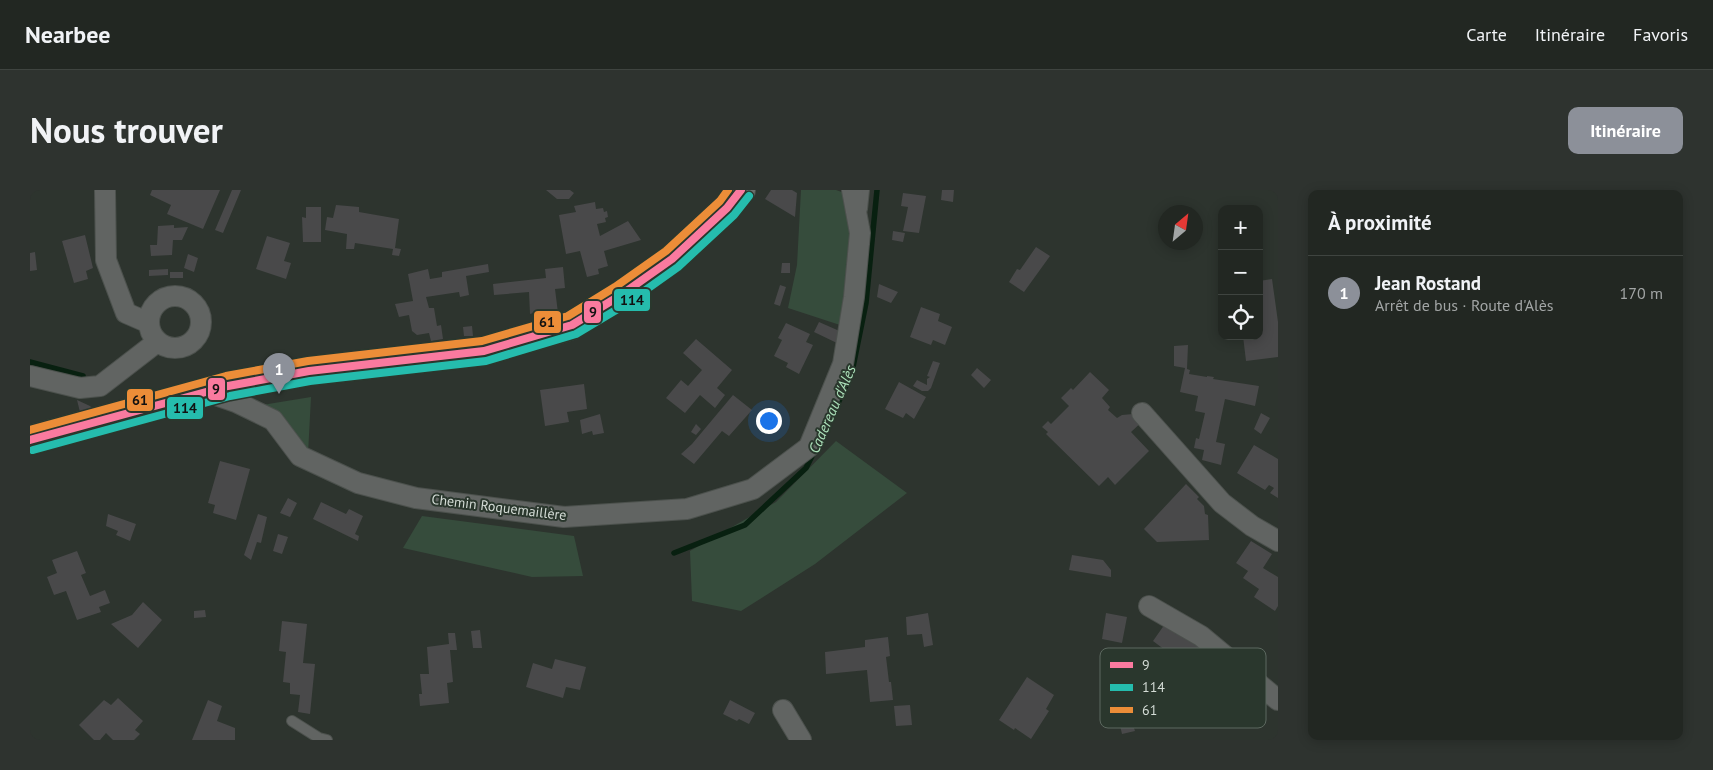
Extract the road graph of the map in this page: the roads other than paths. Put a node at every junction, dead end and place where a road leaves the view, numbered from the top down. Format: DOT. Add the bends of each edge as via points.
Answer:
graph roads {
  1 [pos="105,190"];
  2 [pos="741,190"];
  3 [pos="852,190"];
  4 [pos="864,190"];
  5 [pos="860,232"];
  6 [pos="149,323"];
  7 [pos="157,342"];
  8 [pos="30,376"];
  9 [pos="207,392"];
  10 [pos="1142,413"];
  11 [pos="30,440"];
  12 [pos="1278,541"];
  13 [pos="1149,606"];
  14 [pos="1215,648"];
  15 [pos="1266,690"];
  16 [pos="1278,700"];
  17 [pos="783,710"];
  18 [pos="292,721"];
  19 [pos="327,740"];
  20 [pos="801,740"];
  1 -- 6 [label="street" via="106,260 126,313"];
  2 -- 9 [label="main road" via="727,208 672,259 572,324 484,351 309,370"];
  3 -- 5 [label="street, Chemin Roquemaillère"];
  4 -- 5 [label="lane"];
  5 -- 9 [label="street, Chemin Roquemaillère" via="844,364 810,447 753,489 687,509 564,517 416,498 358,483 300,456 273,420"];
  6 -- 7 [label="street"];
  6 -- 7 [label="street" via="153,308 165,298 188,299 201,318 194,340 187,345 172,348"];
  7 -- 8 [label="street" via="100,386 80,388"];
  9 -- 11 [label="main road"];
  10 -- 12 [label="street" via="1222,503"];
  13 -- 14 [label="street"];
  15 -- 16 [label="street"];
  17 -- 20 [label="street"];
  18 -- 19 [label="lane"];
}
